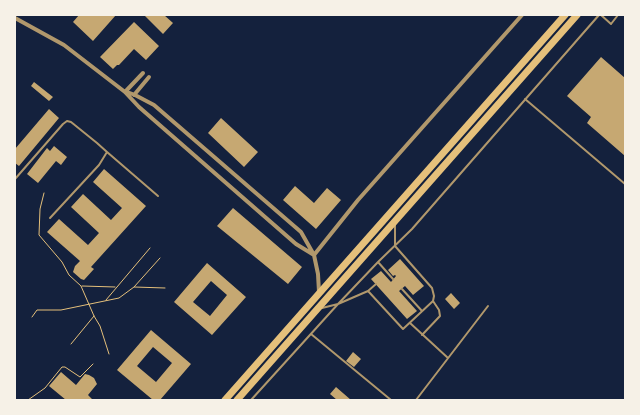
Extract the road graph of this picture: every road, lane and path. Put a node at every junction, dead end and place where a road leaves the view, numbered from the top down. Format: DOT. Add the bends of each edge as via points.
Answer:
graph roads {
  1 [pos="522,15"];
  2 [pos="565,15"];
  3 [pos="577,15"];
  4 [pos="600,15"];
  5 [pos="618,15"];
  6 [pos="15,18"];
  7 [pos="143,73"];
  8 [pos="149,77"];
  9 [pos="125,92"];
  10 [pos="135,95"];
  11 [pos="131,99"];
  12 [pos="525,99"];
  13 [pos="107,152"];
  14 [pos="15,179"];
  15 [pos="625,184"];
  16 [pos="44,193"];
  17 [pos="158,196"];
  18 [pos="50,218"];
  19 [pos="395,222"];
  20 [pos="395,246"];
  21 [pos="150,248"];
  22 [pos="314,255"];
  23 [pos="160,258"];
  24 [pos="378,262"];
  25 [pos="388,273"];
  26 [pos="385,276"];
  27 [pos="393,279"];
  28 [pos="376,284"];
  29 [pos="81,286"];
  30 [pos="116,287"];
  31 [pos="134,287"];
  32 [pos="165,288"];
  33 [pos="402,289"];
  34 [pos="368,291"];
  35 [pos="319,294"];
  36 [pos="106,300"];
  37 [pos="433,301"];
  38 [pos="89,304"];
  39 [pos="338,304"];
  40 [pos="488,306"];
  41 [pos="315,310"];
  42 [pos="422,312"];
  43 [pos="94,316"];
  44 [pos="32,317"];
  45 [pos="410,323"];
  46 [pos="311,334"];
  47 [pos="422,335"];
  48 [pos="71,344"];
  49 [pos="109,354"];
  50 [pos="448,358"];
  51 [pos="93,364"];
  52 [pos="28,400"];
  53 [pos="225,400"];
  54 [pos="237,400"];
  55 [pos="251,400"];
  56 [pos="391,400"];
  57 [pos="416,400"];
  1 -- 22 [label="street" via="358,200"];
  2 -- 35 [label="highway"];
  3 -- 19 [label="highway"];
  4 -- 5 [label="lane" via="610,24"];
  4 -- 12 [label="lane"];
  6 -- 9 [label="street" via="64,45"];
  7 -- 9 [label="street"];
  8 -- 10 [label="street"];
  9 -- 10 [label="street"];
  9 -- 11 [label="street"];
  10 -- 11 [label="street"];
  10 -- 22 [label="street" via="154,105 301,232"];
  11 -- 22 [label="street" via="296,244"];
  12 -- 15 [label="lane"];
  12 -- 20 [label="lane"];
  13 -- 14 [label="lane" via="67,121"];
  13 -- 17 [label="lane"];
  13 -- 18 [label="lane"];
  16 -- 29 [label="path" via="39,235 62,262 69,276"];
  19 -- 20 [label="lane"];
  19 -- 41 [label="highway"];
  20 -- 24 [label="lane"];
  20 -- 37 [label="lane" via="432,288"];
  21 -- 30 [label="path"];
  22 -- 35 [label="street"];
  23 -- 31 [label="path"];
  24 -- 25 [label="lane"];
  24 -- 39 [label="lane"];
  25 -- 26 [label="lane"];
  25 -- 27 [label="lane"];
  28 -- 34 [label="lane"];
  29 -- 30 [label="path"];
  29 -- 38 [label="path"];
  30 -- 36 [label="path"];
  31 -- 32 [label="path"];
  31 -- 36 [label="path" via="119,298"];
  33 -- 42 [label="lane"];
  34 -- 39 [label="lane"];
  34 -- 45 [label="lane" via="403,329"];
  35 -- 53 [label="highway"];
  36 -- 38 [label="path"];
  37 -- 42 [label="lane"];
  37 -- 47 [label="lane" via="440,316"];
  38 -- 43 [label="path"];
  38 -- 44 [label="path" via="62,310 36,310"];
  39 -- 41 [label="lane"];
  39 -- 46 [label="lane"];
  40 -- 50 [label="lane"];
  41 -- 54 [label="highway"];
  42 -- 45 [label="lane"];
  43 -- 48 [label="path"];
  43 -- 49 [label="path"];
  45 -- 47 [label="lane"];
  46 -- 55 [label="lane"];
  46 -- 56 [label="lane"];
  47 -- 50 [label="lane"];
  50 -- 57 [label="lane"];
  51 -- 52 [label="path" via="80,377 62,367 45,388"];
}
